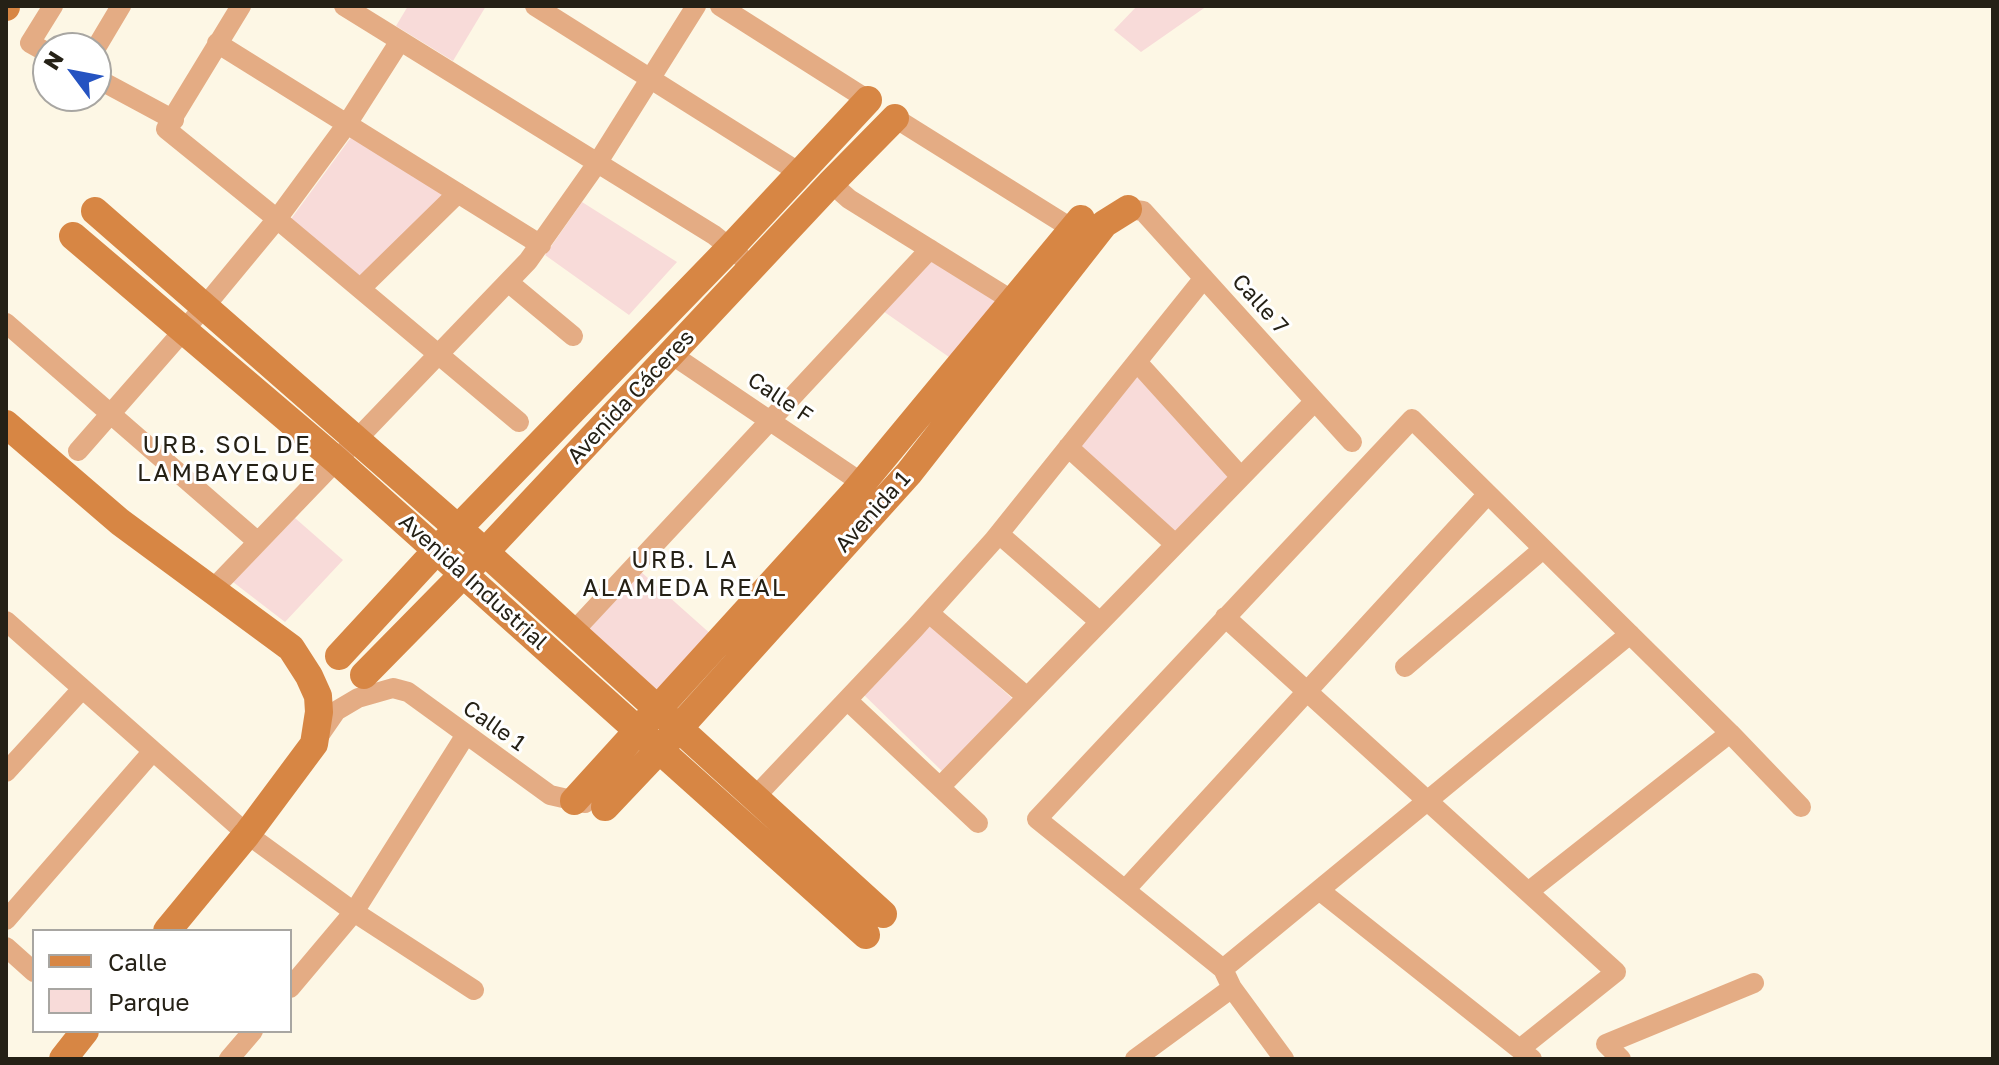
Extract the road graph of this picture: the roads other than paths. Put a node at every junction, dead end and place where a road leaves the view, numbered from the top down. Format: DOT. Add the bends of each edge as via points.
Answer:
graph roads {
  1 [pos="53,6"];
  2 [pos="121,6"];
  3 [pos="241,6"];
  4 [pos="344,6"];
  5 [pos="535,6"];
  6 [pos="696,6"];
  7 [pos="720,6"];
  8 [pos="37,32"];
  9 [pos="106,32"];
  10 [pos="400,41"];
  11 [pos="217,43"];
  12 [pos="651,78"];
  13 [pos="112,87"];
  14 [pos="868,100"];
  15 [pos="895,118"];
  16 [pos="174,120"];
  17 [pos="347,124"];
  18 [pos="598,162"];
  19 [pos="800,173"];
  20 [pos="831,183"];
  21 [pos="458,193"];
  22 [pos="1128,209"];
  23 [pos="95,211"];
  24 [pos="277,219"];
  25 [pos="1072,221"];
  26 [pos="73,236"];
  27 [pos="541,245"];
  28 [pos="731,247"];
  29 [pos="930,249"];
  30 [pos="753,268"];
  31 [pos="1204,278"];
  32 [pos="508,282"];
  33 [pos="361,288"];
  34 [pos="1005,296"];
  35 [pos="205,306"];
  36 [pos="6,323"];
  37 [pos="184,330"];
  38 [pos="573,336"];
  39 [pos="439,354"];
  40 [pos="671,354"];
  41 [pos="1137,362"];
  42 [pos="1315,401"];
  43 [pos="111,414"];
  44 [pos="769,420"];
  45 [pos="519,422"];
  46 [pos="6,424"];
  47 [pos="357,439"];
  48 [pos="1352,442"];
  49 [pos="1068,447"];
  50 [pos="78,451"];
  51 [pos="336,460"];
  52 [pos="1241,477"];
  53 [pos="862,483"];
  54 [pos="1488,494"];
  55 [pos="458,529"];
  56 [pos="999,534"];
  57 [pos="258,542"];
  58 [pos="1175,544"];
  59 [pos="1543,549"];
  60 [pos="437,550"];
  61 [pos="485,552"];
  62 [pos="464,574"];
  63 [pos="213,589"];
  64 [pos="929,613"];
  65 [pos="1225,617"];
  66 [pos="6,621"];
  67 [pos="1100,622"];
  68 [pos="573,632"];
  69 [pos="1630,634"];
  70 [pos="339,656"];
  71 [pos="1405,667"];
  72 [pos="361,686"];
  73 [pos="82,689"];
  74 [pos="1307,691"];
  75 [pos="1027,697"];
  76 [pos="847,700"];
  77 [pos="657,709"];
  78 [pos="678,729"];
  79 [pos="638,731"];
  80 [pos="1730,733"];
  81 [pos="465,736"];
  82 [pos="314,744"];
  83 [pos="659,750"];
  84 [pos="153,751"];
  85 [pos="6,772"];
  86 [pos="940,787"];
  87 [pos="754,798"];
  88 [pos="1427,800"];
  89 [pos="574,801"];
  90 [pos="605,807"];
  91 [pos="1801,807"];
  92 [pos="978,823"];
  93 [pos="247,834"];
  94 [pos="1125,890"];
  95 [pos="1319,890"];
  96 [pos="1528,892"];
  97 [pos="354,912"];
  98 [pos="6,920"];
  99 [pos="169,929"];
  100 [pos="6,947"];
  101 [pos="1223,969"];
  102 [pos="32,970"];
  103 [pos="1754,983"];
  104 [pos="292,986"];
  105 [pos="1232,988"];
  106 [pos="474,990"];
  107 [pos="83,1033"];
  108 [pos="251,1033"];
  109 [pos="1527,1053"];
  110 [pos="63,1059"];
  111 [pos="229,1059"];
  112 [pos="1135,1059"];
  113 [pos="1284,1059"];
  114 [pos="1621,1059"];
  1 -- 8 [label="street"];
  2 -- 9 [label="street"];
  3 -- 11 [label="street"];
  4 -- 10 [label="street"];
  5 -- 12 [label="street"];
  6 -- 12 [label="street"];
  7 -- 14 [label="street"];
  10 -- 17 [label="street"];
  10 -- 18 [label="street"];
  11 -- 16 [label="street"];
  11 -- 17 [label="street"];
  12 -- 18 [label="street"];
  12 -- 19 [label="street"];
  13 -- 16 [label="street"];
  14 -- 19 [label="street, Avenida Cáceres"];
  15 -- 20 [label="street, Avenida Cáceres"];
  15 -- 25 [label="street"];
  16 -- 24 [label="street" via="166,129"];
  17 -- 21 [label="street"];
  17 -- 24 [label="street"];
  18 -- 27 [label="street"];
  18 -- 28 [label="street"];
  19 -- 28 [label="street, Avenida Cáceres"];
  20 -- 29 [label="street"];
  20 -- 30 [label="street, Avenida Cáceres"];
  21 -- 27 [label="street"];
  21 -- 33 [label="street"];
  22 -- 31 [label="street, Calle 7" via="1143,211"];
  22 -- 78 [label="street, Avenida 1" via="1104,224 909,473"];
  23 -- 35 [label="street, Avenida Industrial"];
  24 -- 33 [label="street"];
  24 -- 35 [label="street"];
  25 -- 53 [label="street, Avenida 1"];
  26 -- 37 [label="street, Avenida Industrial"];
  27 -- 32 [label="street"];
  28 -- 30 [label="street"];
  28 -- 55 [label="street, Avenida Cáceres"];
  29 -- 34 [label="street"];
  29 -- 44 [label="street"];
  30 -- 40 [label="street, Avenida Cáceres"];
  31 -- 41 [label="street"];
  31 -- 42 [label="street, Calle 7"];
  32 -- 38 [label="street"];
  32 -- 39 [label="street"];
  33 -- 39 [label="street"];
  35 -- 37 [label="street"];
  35 -- 47 [label="street, Avenida Industrial"];
  36 -- 43 [label="street"];
  37 -- 43 [label="street"];
  37 -- 51 [label="street, Avenida Industrial"];
  39 -- 45 [label="street"];
  39 -- 47 [label="street"];
  40 -- 44 [label="street, Calle F"];
  40 -- 61 [label="street, Avenida Cáceres"];
  41 -- 49 [label="street"];
  41 -- 52 [label="street"];
  42 -- 48 [label="street, Calle 7"];
  42 -- 52 [label="street"];
  43 -- 50 [label="street"];
  43 -- 57 [label="street"];
  44 -- 53 [label="street, Calle F"];
  44 -- 68 [label="street"];
  46 -- 63 [label="street" via="120,522"];
  47 -- 51 [label="street"];
  47 -- 55 [label="street, Avenida Industrial"];
  49 -- 56 [label="street"];
  49 -- 58 [label="street"];
  51 -- 57 [label="street"];
  51 -- 60 [label="street, Avenida Industrial"];
  52 -- 58 [label="street"];
  53 -- 77 [label="street, Avenida 1"];
  54 -- 59 [label="street"];
  54 -- 65 [label="street" via="1412,419"];
  54 -- 74 [label="street"];
  55 -- 60 [label="street, Avenida Cáceres"];
  55 -- 61 [label="street, Avenida Industrial"];
  56 -- 64 [label="street"];
  56 -- 67 [label="street"];
  57 -- 63 [label="street"];
  58 -- 67 [label="street"];
  59 -- 69 [label="street"];
  59 -- 71 [label="street"];
  60 -- 62 [label="street, Avenida Industrial"];
  60 -- 70 [label="street, Avenida Cáceres"];
  61 -- 62 [label="street, Avenida Cáceres"];
  61 -- 68 [label="street, Avenida Industrial"];
  62 -- 72 [label="street, Avenida Cáceres"];
  62 -- 79 [label="street, Avenida Industrial"];
  63 -- 82 [label="street" via="291,648 318,696"];
  64 -- 75 [label="street"];
  64 -- 76 [label="street"];
  65 -- 74 [label="street"];
  65 -- 94 [label="street" via="1037,819"];
  66 -- 73 [label="street"];
  67 -- 75 [label="street"];
  68 -- 77 [label="street, Avenida Industrial"];
  69 -- 80 [label="street"];
  69 -- 88 [label="street"];
  72 -- 81 [label="street, Calle 1" via="408,692"];
  72 -- 82 [label="street"];
  73 -- 84 [label="street"];
  73 -- 85 [label="street"];
  74 -- 88 [label="street"];
  74 -- 94 [label="street"];
  75 -- 86 [label="street"];
  76 -- 86 [label="street"];
  76 -- 87 [label="street"];
  77 -- 78 [label="street, Avenida Industrial"];
  77 -- 79 [label="street, Avenida 1"];
  78 -- 83 [label="street, Avenida 1"];
  78 -- 87 [label="street, Avenida Industrial"];
  79 -- 83 [label="street, Avenida Industrial"];
  79 -- 89 [label="street, Avenida 1"];
  80 -- 91 [label="street"];
  80 -- 96 [label="street"];
  81 -- 89 [label="street, Calle 1" via="550,795"];
  81 -- 97 [label="street"];
  82 -- 93 [label="street"];
  83 -- 87 [label="street, Avenida Industrial" via="874,925"];
  83 -- 90 [label="street, Avenida 1"];
  84 -- 93 [label="street"];
  84 -- 98 [label="street"];
  86 -- 92 [label="street"];
  88 -- 95 [label="street"];
  88 -- 96 [label="street"];
  89 -- 90 [label="street, Calle 1"];
  93 -- 97 [label="street"];
  93 -- 99 [label="street"];
  94 -- 101 [label="street"];
  95 -- 101 [label="street"];
  95 -- 109 [label="street"];
  96 -- 109 [label="street" via="1616,972"];
  97 -- 104 [label="street"];
  97 -- 106 [label="street"];
  100 -- 102 [label="street"];
  101 -- 105 [label="street"];
  103 -- 114 [label="street" via="1606,1044"];
  105 -- 112 [label="street"];
  105 -- 113 [label="street"];
  107 -- 110 [label="street"];
  108 -- 111 [label="street"];
}
